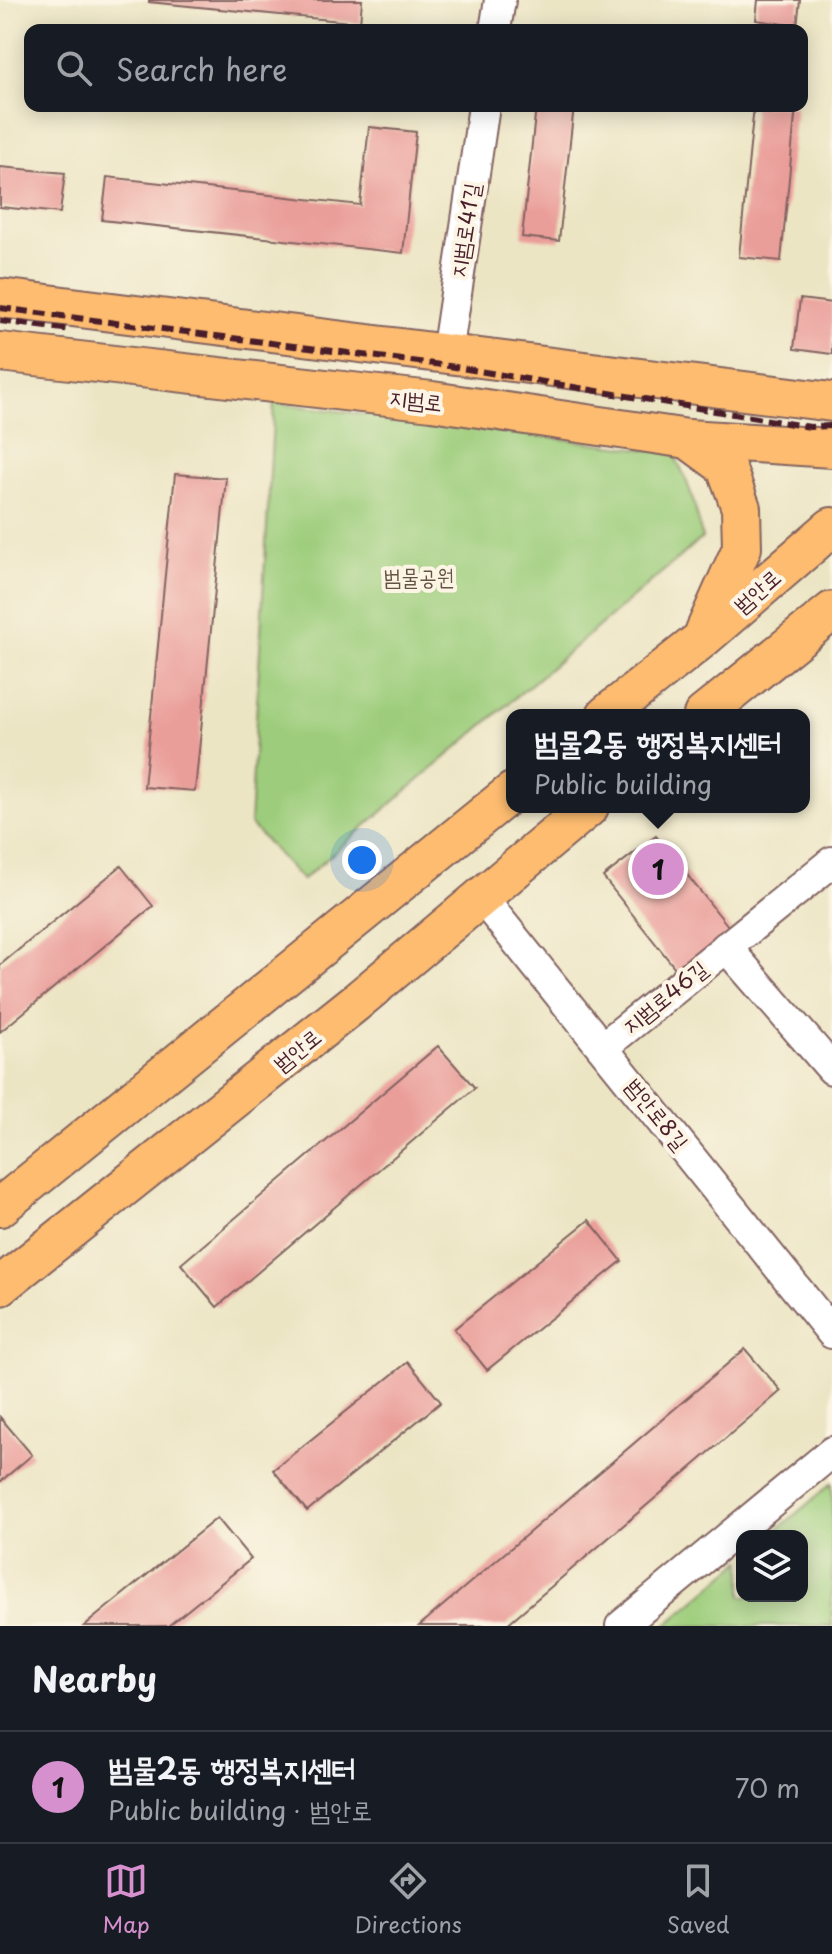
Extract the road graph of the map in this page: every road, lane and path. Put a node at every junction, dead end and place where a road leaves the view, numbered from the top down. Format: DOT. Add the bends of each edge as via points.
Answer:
graph roads {
  1 [pos="500,0"];
  2 [pos="496,24"];
  3 [pos="483,112"];
  4 [pos="0,298"];
  5 [pos="0,352"];
  6 [pos="447,354"];
  7 [pos="832,402"];
  8 [pos="688,439"];
  9 [pos="832,448"];
  10 [pos="832,527"];
  11 [pos="832,611"];
  12 [pos="702,639"];
  13 [pos="614,709"];
  14 [pos="710,709"];
  15 [pos="506,797"];
  16 [pos="582,813"];
  17 [pos="832,862"];
  18 [pos="481,897"];
  19 [pos="726,947"];
  20 [pos="603,1047"];
  21 [pos="832,1069"];
  22 [pos="0,1207"];
  23 [pos="0,1286"];
  24 [pos="832,1333"];
  25 [pos="832,1452"];
  26 [pos="621,1626"];
  1 -- 2 [label="street"];
  3 -- 6 [label="street, 지범로41길"];
  4 -- 6 [label="main road"];
  5 -- 8 [label="main road, 지범로" via="432,401"];
  6 -- 7 [label="main road"];
  8 -- 9 [label="main road, 지범로"];
  8 -- 12 [label="main road" via="726,467 741,508 742,548"];
  10 -- 12 [label="main road, 범안로"];
  11 -- 14 [label="main road"];
  12 -- 13 [label="main road, 범안로"];
  15 -- 22 [label="main road"];
  16 -- 18 [label="main road, 범안로"];
  17 -- 19 [label="street, 지범로46길"];
  18 -- 20 [label="street, 범안로8길"];
  18 -- 23 [label="main road, 범안로"];
  19 -- 20 [label="street, 지범로46길"];
  19 -- 21 [label="street, 지범로46길"];
  20 -- 24 [label="street, 범안로8길"];
  25 -- 26 [label="street"];
}
